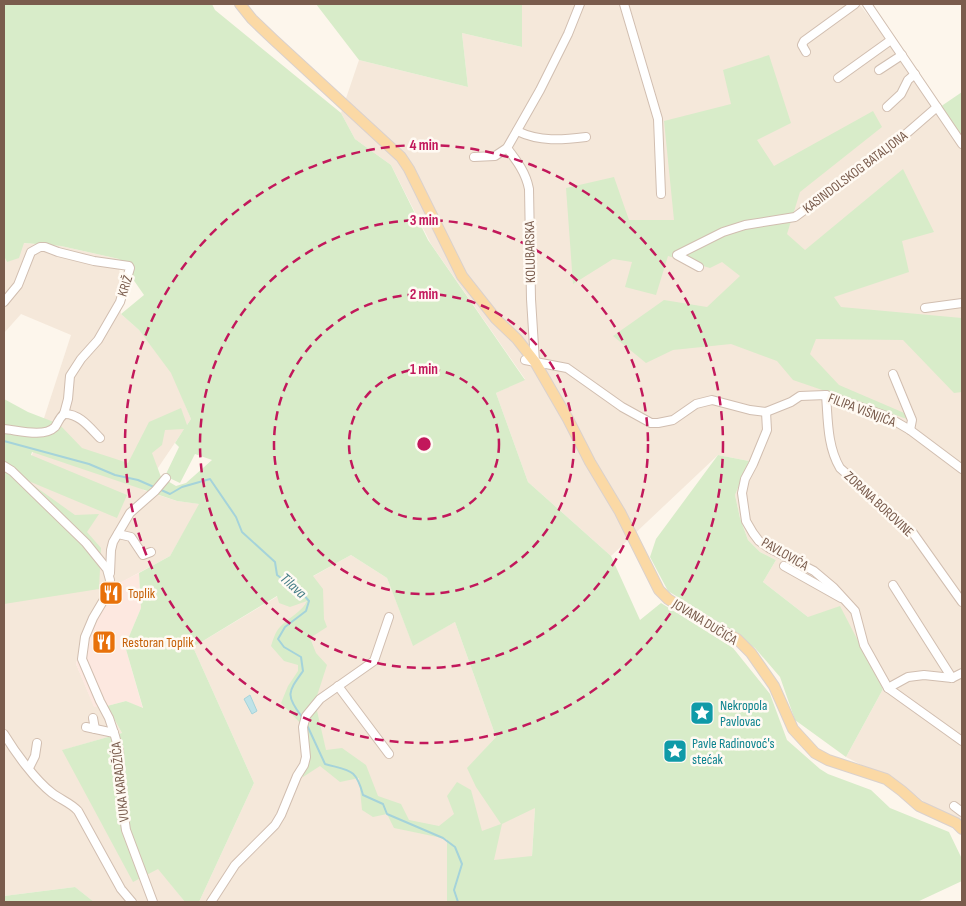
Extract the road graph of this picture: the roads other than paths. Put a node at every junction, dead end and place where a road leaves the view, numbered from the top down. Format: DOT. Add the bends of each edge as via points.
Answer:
graph roads {
  1 [pos="240,4"];
  2 [pos="580,4"];
  3 [pos="624,4"];
  4 [pos="855,4"];
  5 [pos="867,4"];
  6 [pos="891,40"];
  7 [pos="806,52"];
  8 [pos="902,55"];
  9 [pos="879,70"];
  10 [pos="915,74"];
  11 [pos="838,78"];
  12 [pos="887,107"];
  13 [pos="937,107"];
  14 [pos="517,130"];
  15 [pos="586,137"];
  16 [pos="962,144"];
  17 [pos="507,148"];
  18 [pos="474,157"];
  19 [pos="661,194"];
  20 [pos="699,267"];
  21 [pos="5,298"];
  22 [pos="962,303"];
  23 [pos="926,308"];
  24 [pos="530,361"];
  25 [pos="893,374"];
  26 [pos="826,395"];
  27 [pos="766,412"];
  28 [pos="64,414"];
  29 [pos="4,429"];
  30 [pos="910,430"];
  31 [pos="100,438"];
  32 [pos="4,466"];
  33 [pos="962,469"];
  34 [pos="166,478"];
  35 [pos="118,534"];
  36 [pos="151,552"];
  37 [pos="784,566"];
  38 [pos="110,580"];
  39 [pos="893,586"];
  40 [pos="846,601"];
  41 [pos="962,602"];
  42 [pos="389,617"];
  43 [pos="962,673"];
  44 [pos="952,678"];
  45 [pos="338,686"];
  46 [pos="888,688"];
  47 [pos="93,718"];
  48 [pos="86,727"];
  49 [pos="96,729"];
  50 [pos="114,733"];
  51 [pos="4,734"];
  52 [pos="962,740"];
  53 [pos="37,743"];
  54 [pos="389,754"];
  55 [pos="29,768"];
  56 [pos="954,806"];
  57 [pos="962,812"];
  58 [pos="962,829"];
  59 [pos="132,902"];
  60 [pos="153,902"];
  61 [pos="211,902"];
  1 -- 24 [label="main road" via="274,40 392,147 409,169 462,276 496,319 518,339"];
  2 -- 14 [label="street" via="568,34"];
  3 -- 19 [label="street" via="658,119"];
  4 -- 7 [label="street" via="804,41 802,45"];
  5 -- 6 [label="street"];
  6 -- 8 [label="street"];
  6 -- 11 [label="street"];
  8 -- 9 [label="street"];
  8 -- 10 [label="street"];
  10 -- 12 [label="street" via="908,80 902,94"];
  10 -- 13 [label="street"];
  13 -- 16 [label="street"];
  13 -- 20 [label="street, KASINDOLSKOG BATALJONA" via="899,140 795,218 723,232 677,255"];
  14 -- 15 [label="street" via="528,136 551,140"];
  14 -- 17 [label="street"];
  17 -- 18 [label="street" via="495,156"];
  17 -- 24 [label="street, KOLUBARSKA" via="527,178 529,189"];
  21 -- 28 [label="street, KRIŽ" via="18,285 31,252 40,247 129,266 120,302 98,340 70,376"];
  22 -- 23 [label="street"];
  24 -- 27 [label="street" via="567,368 651,423 673,420 696,404 712,400"];
  24 -- 58 [label="main road, JOVANA DUČIĆA" via="568,419 659,590 688,612 737,639 774,686 793,729 815,753 886,779 919,806"];
  25 -- 30 [label="street" via="912,420"];
  26 -- 27 [label="street, FILIPA VIŠNJIĆA" via="800,396"];
  26 -- 30 [label="street, FILIPA VIŠNJIĆA" via="886,416"];
  26 -- 41 [label="street, ZORANA BOROVINE" via="831,447 840,468 913,533"];
  27 -- 40 [label="street, PAVLOVIĆA" via="767,430 742,493 746,521 759,541 814,571"];
  28 -- 29 [label="street" via="49,430 28,433"];
  28 -- 31 [label="street" via="81,420"];
  30 -- 33 [label="street, FILIPA VIŠNJIĆA"];
  32 -- 38 [label="street" via="86,543 107,569"];
  34 -- 35 [label="street, VUKA KARADŽIĆA" via="130,512"];
  35 -- 36 [label="street" via="131,537 143,555"];
  35 -- 38 [label="street, VUKA KARADŽIĆA" via="111,550"];
  37 -- 40 [label="street, PAVLOVIĆA"];
  38 -- 50 [label="street, VUKA KARADŽIĆA" via="109,591 85,638 82,659"];
  39 -- 44 [label="street"];
  40 -- 46 [label="street, PAVLOVIĆA" via="855,612 864,645"];
  42 -- 45 [label="street" via="374,661"];
  43 -- 44 [label="street"];
  44 -- 46 [label="street" via="908,677"];
  45 -- 54 [label="street"];
  45 -- 61 [label="street" via="320,699 305,719 302,727 306,757 281,815 235,865"];
  46 -- 52 [label="street, PAVLOVIĆA"];
  47 -- 49 [label="street"];
  48 -- 49 [label="street"];
  49 -- 50 [label="street"];
  50 -- 60 [label="street, VUKA KARADŽIĆA" via="126,830"];
  51 -- 55 [label="street"];
  53 -- 55 [label="street"];
  55 -- 59 [label="street" via="51,792 78,811 121,889"];
  56 -- 57 [label="street"];
}
